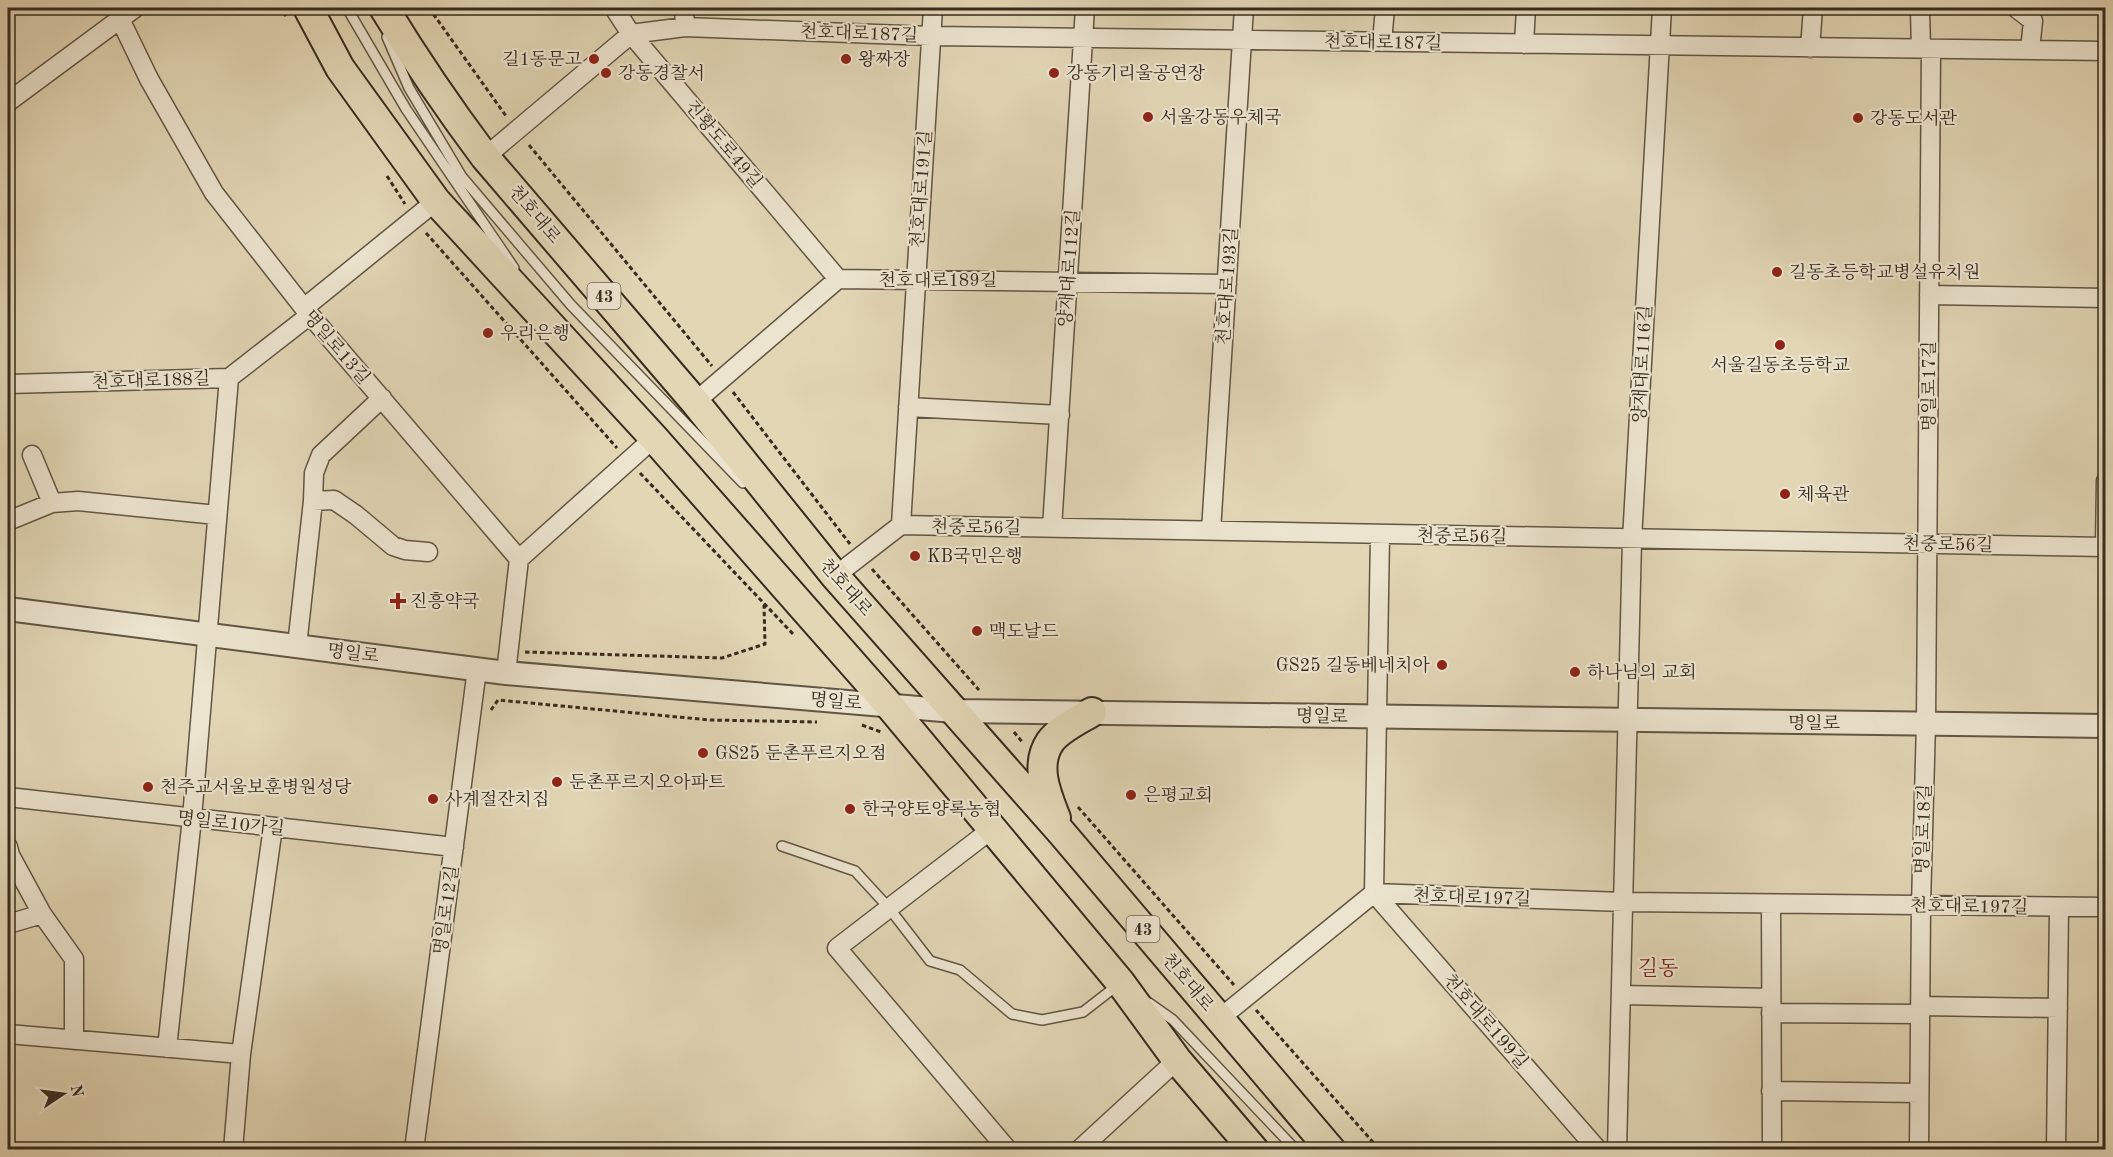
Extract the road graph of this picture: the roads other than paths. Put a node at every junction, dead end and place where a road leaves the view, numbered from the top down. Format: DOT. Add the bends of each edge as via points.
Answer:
graph roads {
  1 [pos="135,8"];
  2 [pos="347,8"];
  3 [pos="375,8"];
  4 [pos="384,8"];
  5 [pos="615,8"];
  6 [pos="684,8"];
  7 [pos="933,8"];
  8 [pos="1085,8"];
  9 [pos="1244,8"];
  10 [pos="1384,8"];
  11 [pos="1526,8"];
  12 [pos="1662,8"];
  13 [pos="1813,8"];
  14 [pos="2016,8"];
  15 [pos="1923,9"];
  16 [pos="297,13"];
  17 [pos="120,19"];
  18 [pos="685,27"];
  19 [pos="631,34"];
  20 [pos="931,36"];
  21 [pos="1083,38"];
  22 [pos="1243,40"];
  23 [pos="1382,42"];
  24 [pos="1524,44"];
  25 [pos="1660,46"];
  26 [pos="1810,48"];
  27 [pos="1926,49"];
  28 [pos="2030,50"];
  29 [pos="2106,51"];
  30 [pos="8,102"];
  31 [pos="486,157"];
  32 [pos="436,201"];
  33 [pos="838,279"];
  34 [pos="916,280"];
  35 [pos="1068,280"];
  36 [pos="1227,284"];
  37 [pos="1929,295"];
  38 [pos="2106,298"];
  39 [pos="307,311"];
  40 [pos="561,336"];
  41 [pos="229,378"];
  42 [pos="8,384"];
  43 [pos="382,398"];
  44 [pos="695,402"];
  45 [pos="908,407"];
  46 [pos="1060,415"];
  47 [pos="654,438"];
  48 [pos="32,455"];
  49 [pos="2106,481"];
  50 [pos="747,487"];
  51 [pos="313,501"];
  52 [pos="52,503"];
  53 [pos="763,503"];
  54 [pos="217,515"];
  55 [pos="8,521"];
  56 [pos="901,525"];
  57 [pos="1052,528"];
  58 [pos="1211,531"];
  59 [pos="1380,535"];
  60 [pos="1632,540"];
  61 [pos="1928,544"];
  62 [pos="2105,547"];
  63 [pos="428,552"];
  64 [pos="519,559"];
  65 [pos="836,576"];
  66 [pos="8,609"];
  67 [pos="207,635"];
  68 [pos="297,646"];
  69 [pos="477,669"];
  70 [pos="506,673"];
  71 [pos="889,705"];
  72 [pos="954,711"];
  73 [pos="1092,712"];
  74 [pos="1378,716"];
  75 [pos="1628,721"];
  76 [pos="1926,723"];
  77 [pos="2106,726"];
  78 [pos="8,797"];
  79 [pos="192,818"];
  80 [pos="273,827"];
  81 [pos="992,830"];
  82 [pos="1061,832"];
  83 [pos="454,846"];
  84 [pos="782,846"];
  85 [pos="8,847"];
  86 [pos="1374,893"];
  87 [pos="1624,902"];
  88 [pos="1771,904"];
  89 [pos="1921,905"];
  90 [pos="2059,907"];
  91 [pos="2106,907"];
  92 [pos="889,908"];
  93 [pos="42,914"];
  94 [pos="8,924"];
  95 [pos="1120,982"];
  96 [pos="1622,995"];
  97 [pos="1771,1005"];
  98 [pos="2058,1008"];
  99 [pos="1920,1010"];
  100 [pos="1219,1019"];
  101 [pos="8,1034"];
  102 [pos="74,1040"];
  103 [pos="167,1048"];
  104 [pos="241,1054"];
  105 [pos="1177,1060"];
  106 [pos="1771,1091"];
  107 [pos="1919,1093"];
  108 [pos="233,1149"];
  109 [pos="414,1149"];
  110 [pos="1008,1149"];
  111 [pos="1079,1149"];
  112 [pos="1254,1149"];
  113 [pos="1296,1149"];
  114 [pos="1331,1149"];
  115 [pos="1598,1149"];
  116 [pos="1617,1149"];
  117 [pos="1772,1149"];
  118 [pos="1918,1149"];
  119 [pos="2056,1149"];
  1 -- 17 [label="street"];
  2 -- 40 [label="lane" via="406,109"];
  3 -- 50 [label="lane" via="409,88 462,177 571,305"];
  4 -- 31 [label="main road, 천호대로 / 43"];
  5 -- 19 [label="street, 진황도로49길"];
  6 -- 18 [label="street"];
  7 -- 20 [label="street, 천호대로191길"];
  8 -- 21 [label="street, 양재대로112길"];
  9 -- 22 [label="street"];
  10 -- 23 [label="street"];
  11 -- 24 [label="street"];
  12 -- 25 [label="street, 양재대로116길"];
  13 -- 26 [label="street"];
  14 -- 28 [label="street" via="2033,21"];
  15 -- 27 [label="street, 명일로17길"];
  16 -- 32 [label="main road"];
  17 -- 30 [label="street"];
  17 -- 39 [label="street, 명일로13길" via="149,79 214,193"];
  18 -- 19 [label="street, 천호대로187길"];
  18 -- 20 [label="street, 천호대로187길"];
  19 -- 31 [label="street"];
  19 -- 33 [label="street, 진황도로49길"];
  20 -- 21 [label="street, 천호대로187길"];
  20 -- 34 [label="street, 천호대로191길"];
  21 -- 22 [label="street, 천호대로187길"];
  21 -- 35 [label="street, 양재대로112길"];
  22 -- 23 [label="street, 천호대로187길"];
  22 -- 36 [label="street, 천호대로193길"];
  23 -- 24 [label="street, 천호대로187길"];
  24 -- 25 [label="street, 천호대로187길"];
  25 -- 26 [label="street, 천호대로187길"];
  25 -- 60 [label="street, 양재대로116길"];
  26 -- 27 [label="street, 천호대로187길"];
  27 -- 28 [label="street, 천호대로187길"];
  27 -- 37 [label="street, 명일로17길"];
  28 -- 29 [label="street, 천호대로187길"];
  31 -- 44 [label="main road, 천호대로 / 43"];
  32 -- 39 [label="street, 천호대로188길"];
  32 -- 40 [label="main road"];
  33 -- 34 [label="street, 천호대로189길"];
  33 -- 44 [label="street"];
  34 -- 35 [label="street, 천호대로189길"];
  34 -- 45 [label="street, 천호대로191길"];
  35 -- 36 [label="street, 천호대로189길"];
  35 -- 46 [label="street, 양재대로112길"];
  36 -- 58 [label="street, 천호대로193길"];
  37 -- 38 [label="street"];
  37 -- 61 [label="street, 명일로17길"];
  39 -- 41 [label="street, 천호대로188길"];
  39 -- 43 [label="street, 명일로13길"];
  40 -- 47 [label="main road"];
  41 -- 42 [label="street, 천호대로188길"];
  41 -- 54 [label="street"];
  43 -- 51 [label="street" via="321,455 314,473"];
  43 -- 64 [label="street, 명일로13길"];
  44 -- 65 [label="main road, 천호대로 / 43"];
  45 -- 46 [label="street"];
  45 -- 56 [label="street, 천호대로191길"];
  46 -- 57 [label="street, 양재대로112길"];
  47 -- 64 [label="street"];
  47 -- 71 [label="main road"];
  48 -- 52 [label="street"];
  49 -- 62 [label="street"];
  51 -- 63 [label="street" via="334,500 393,546"];
  51 -- 68 [label="street"];
  52 -- 54 [label="street" via="78,501"];
  52 -- 55 [label="street"];
  53 -- 65 [label="lane"];
  54 -- 67 [label="street"];
  56 -- 57 [label="street, 천중로56길"];
  56 -- 65 [label="street"];
  57 -- 58 [label="street, 천중로56길"];
  58 -- 59 [label="street, 천중로56길"];
  59 -- 60 [label="street, 천중로56길"];
  59 -- 74 [label="street"];
  60 -- 61 [label="street, 천중로56길"];
  60 -- 75 [label="street, 양재대로116길"];
  61 -- 62 [label="street, 천중로56길"];
  61 -- 76 [label="street, 명일로17길"];
  64 -- 70 [label="street"];
  65 -- 72 [label="main road, 천호대로 / 43"];
  66 -- 67 [label="street, 명일로"];
  67 -- 68 [label="street, 명일로"];
  67 -- 79 [label="street"];
  68 -- 69 [label="street, 명일로"];
  69 -- 70 [label="street, 명일로"];
  69 -- 83 [label="street, 명일로12길"];
  70 -- 71 [label="street, 명일로" via="857,712"];
  71 -- 72 [label="street, 명일로"];
  71 -- 81 [label="main road"];
  72 -- 73 [label="street, 명일로"];
  72 -- 82 [label="main road, 천호대로 / 43"];
  73 -- 74 [label="street, 명일로"];
  73 -- 82 [label="main road" via="1050,741 1042,766 1043,785"];
  74 -- 75 [label="street, 명일로"];
  74 -- 86 [label="street"];
  75 -- 76 [label="street, 명일로"];
  75 -- 87 [label="street, 양재대로116길"];
  76 -- 77 [label="street, 명일로"];
  76 -- 89 [label="street, 명일로18길"];
  78 -- 79 [label="street, 명일로10가길"];
  79 -- 80 [label="street, 명일로10가길"];
  79 -- 103 [label="street"];
  80 -- 83 [label="street, 명일로10가길"];
  80 -- 104 [label="street"];
  81 -- 92 [label="street"];
  81 -- 95 [label="main road"];
  82 -- 100 [label="main road, 천호대로 / 43"];
  83 -- 109 [label="street, 명일로12길"];
  84 -- 92 [label="lane" via="855,871"];
  85 -- 93 [label="street"];
  86 -- 87 [label="street, 천호대로197길"];
  86 -- 100 [label="street"];
  86 -- 115 [label="street, 천호대로199길"];
  87 -- 88 [label="street, 천호대로197길"];
  87 -- 96 [label="street, 양재대로116길"];
  88 -- 89 [label="street, 천호대로197길"];
  88 -- 97 [label="street"];
  89 -- 90 [label="street, 천호대로197길"];
  89 -- 99 [label="street, 명일로18길"];
  90 -- 91 [label="street, 천호대로197길"];
  90 -- 98 [label="street"];
  92 -- 95 [label="lane" via="930,961 960,970 1012,1014 1042,1020 1083,1012"];
  92 -- 110 [label="street" via="837,948"];
  93 -- 94 [label="street"];
  93 -- 102 [label="street" via="74,959"];
  95 -- 105 [label="main road"];
  95 -- 113 [label="lane" via="1173,1020"];
  96 -- 97 [label="street"];
  96 -- 116 [label="street, 양재대로116길"];
  97 -- 99 [label="street"];
  97 -- 106 [label="street"];
  98 -- 99 [label="street"];
  98 -- 119 [label="street"];
  99 -- 107 [label="street, 명일로18길"];
  100 -- 114 [label="main road, 천호대로 / 43"];
  101 -- 102 [label="street"];
  102 -- 103 [label="street"];
  103 -- 104 [label="street"];
  104 -- 108 [label="street"];
  105 -- 111 [label="street"];
  105 -- 112 [label="main road"];
  106 -- 107 [label="street"];
  106 -- 117 [label="street"];
  107 -- 118 [label="street, 명일로18길"];
}
